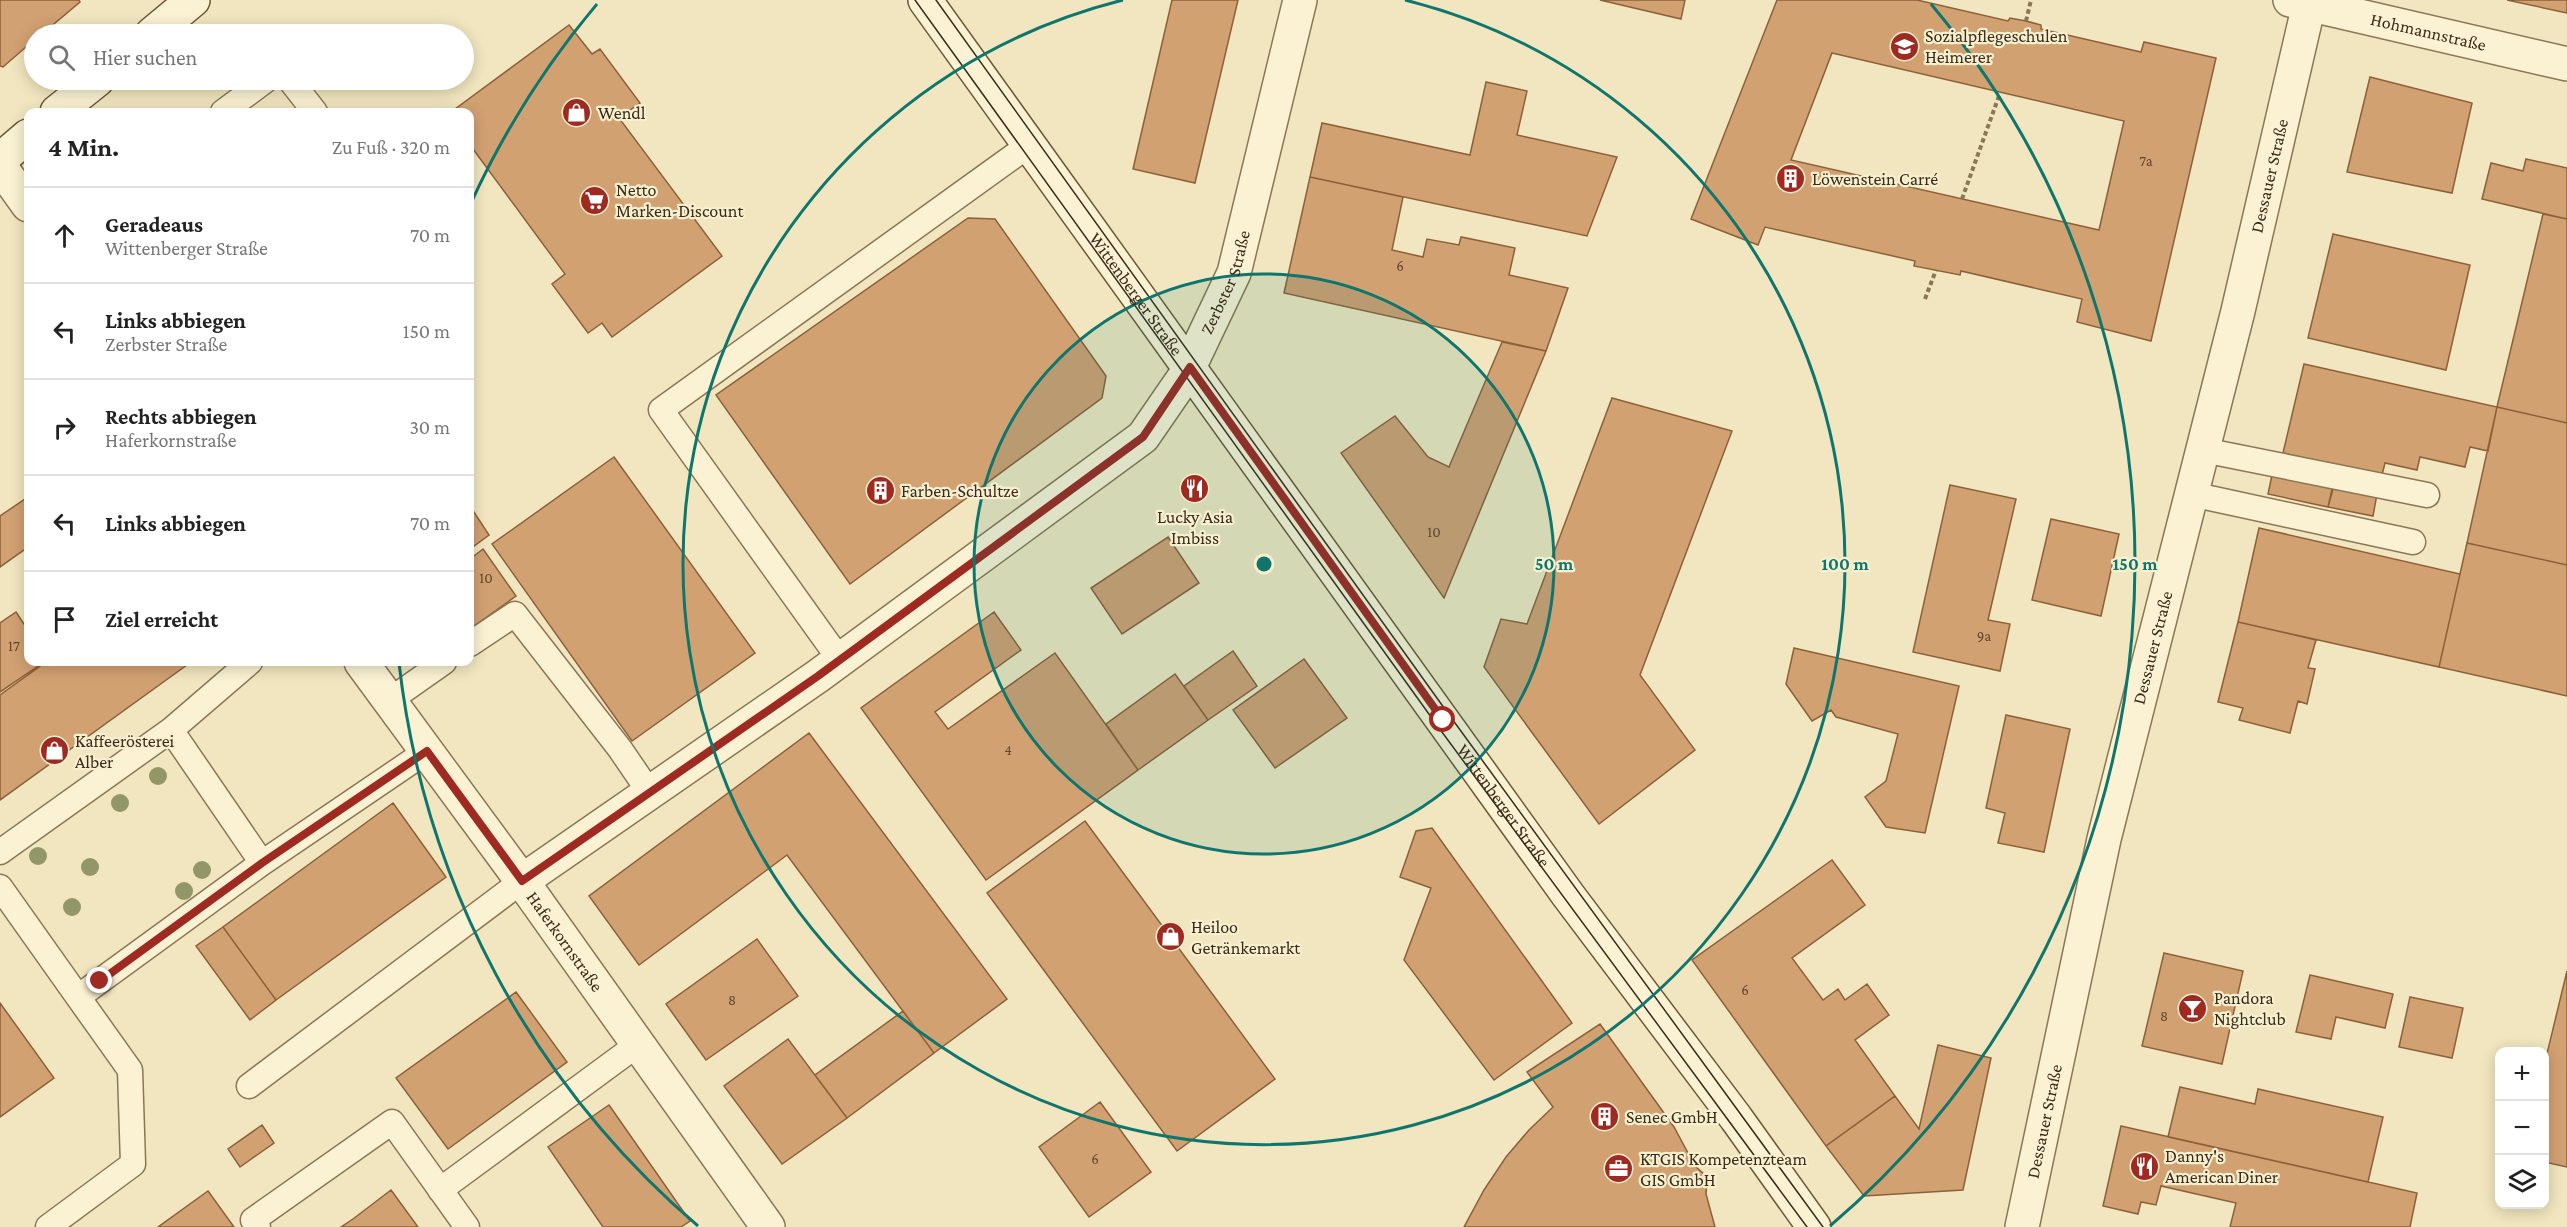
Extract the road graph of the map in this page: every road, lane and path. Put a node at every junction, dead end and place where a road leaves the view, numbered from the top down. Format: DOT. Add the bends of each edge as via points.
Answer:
graph roads {
  1 [pos="193,0"];
  2 [pos="925,0"];
  3 [pos="1300,0"];
  4 [pos="2031,0"];
  5 [pos="2303,2"];
  6 [pos="2026,21"];
  7 [pos="164,24"];
  8 [pos="2567,64"];
  9 [pos="84,90"];
  10 [pos="253,90"];
  11 [pos="298,90"];
  12 [pos="2000,93"];
  13 [pos="62,108"];
  14 [pos="228,108"];
  15 [pos="312,108"];
  16 [pos="24,139"];
  17 [pos="1029,145"];
  18 [pos="0,160"];
  19 [pos="0,166"];
  20 [pos="24,199"];
  21 [pos="1962,199"];
  22 [pos="1936,270"];
  23 [pos="1925,299"];
  24 [pos="1190,367"];
  25 [pos="2203,450"];
  26 [pos="2192,494"];
  27 [pos="2427,495"];
  28 [pos="2413,542"];
  29 [pos="474,641"];
  30 [pos="840,660"];
  31 [pos="245,666"];
  32 [pos="364,666"];
  33 [pos="438,666"];
  34 [pos="390,700"];
  35 [pos="171,730"];
  36 [pos="427,751"];
  37 [pos="651,793"];
  38 [pos="0,852"];
  39 [pos="262,863"];
  40 [pos="522,881"];
  41 [pos="0,888"];
  42 [pos="78,997"];
  43 [pos="637,1045"];
  44 [pos="249,1086"];
  45 [pos="440,1190"];
  46 [pos="48,1227"];
  47 [pos="258,1227"];
  48 [pos="467,1227"];
  49 [pos="768,1227"];
  50 [pos="1814,1227"];
  51 [pos="2022,1227"];
  1 -- 7 [label="street"];
  2 -- 17 [label="street, Wittenberger Straße"];
  3 -- 24 [label="street, Zerbster Straße" via="1234,273"];
  4 -- 6 [label="path"];
  5 -- 8 [label="street, Hohmannstraße"];
  5 -- 25 [label="street, Dessauer Straße"];
  9 -- 13 [label="street"];
  10 -- 14 [label="lane"];
  11 -- 15 [label="lane"];
  12 -- 21 [label="path"];
  16 -- 18 [label="street"];
  17 -- 24 [label="street, Wittenberger Straße"];
  17 -- 30 [label="lane" via="661,410"];
  19 -- 20 [label="street"];
  22 -- 23 [label="path"];
  24 -- 30 [label="street, Zerbster Straße" via="1143,437"];
  24 -- 50 [label="street, Wittenberger Straße" via="1568,896"];
  25 -- 26 [label="street, Dessauer Straße"];
  25 -- 27 [label="lane"];
  26 -- 28 [label="lane"];
  26 -- 51 [label="street, Dessauer Straße" via="2104,839"];
  29 -- 37 [label="lane" via="515,614"];
  30 -- 37 [label="street, Zerbster Straße"];
  31 -- 35 [label="lane"];
  32 -- 34 [label="street, Haferkornstraße"];
  33 -- 34 [label="lane"];
  34 -- 36 [label="street, Haferkornstraße"];
  35 -- 38 [label="lane"];
  35 -- 39 [label="lane"];
  36 -- 39 [label="lane"];
  36 -- 40 [label="street, Haferkornstraße"];
  37 -- 40 [label="street, Zerbster Straße"];
  39 -- 42 [label="lane"];
  40 -- 43 [label="street, Haferkornstraße"];
  40 -- 44 [label="lane"];
  41 -- 42 [label="lane"];
  42 -- 46 [label="lane" via="130,1070 133,1164"];
  43 -- 45 [label="lane"];
  43 -- 49 [label="street, Haferkornstraße"];
  45 -- 47 [label="lane" via="392,1122 253,1220"];
  45 -- 48 [label="lane"];
}
